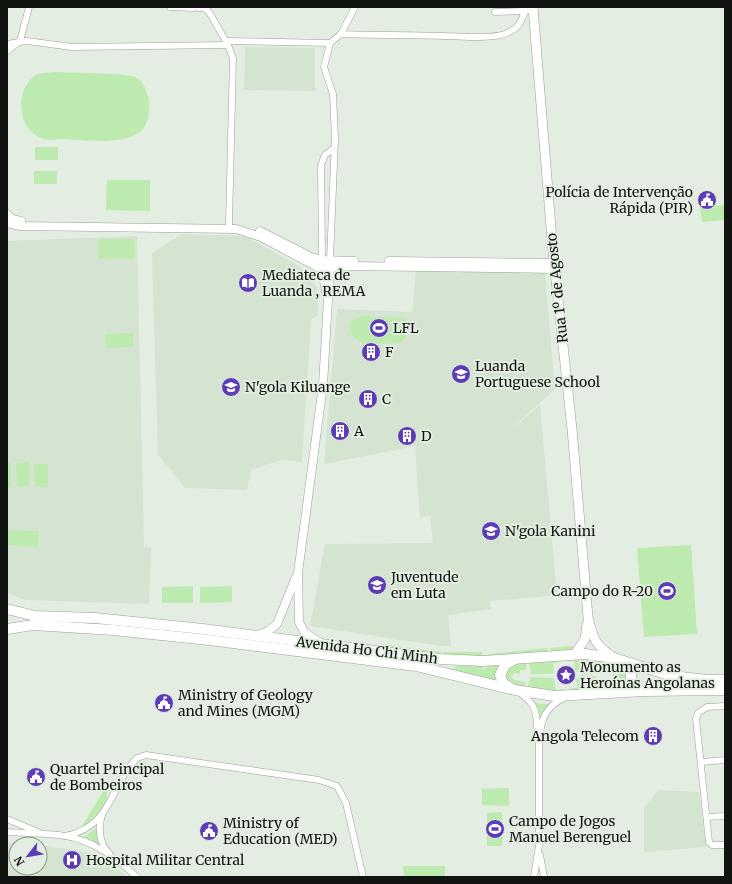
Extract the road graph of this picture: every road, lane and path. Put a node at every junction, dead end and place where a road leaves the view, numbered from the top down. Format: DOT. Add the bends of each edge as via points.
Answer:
graph roads {
  1 [pos="29,7"];
  2 [pos="170,7"];
  3 [pos="354,7"];
  4 [pos="194,8"];
  5 [pos="530,9"];
  6 [pos="495,12"];
  7 [pos="341,34"];
  8 [pos="20,41"];
  9 [pos="227,43"];
  10 [pos="330,43"];
  11 [pos="7,44"];
  12 [pos="7,51"];
  13 [pos="334,148"];
  14 [pos="7,214"];
  15 [pos="7,222"];
  16 [pos="229,224"];
  17 [pos="322,260"];
  18 [pos="330,260"];
  19 [pos="306,262"];
  20 [pos="555,266"];
  21 [pos="321,269"];
  22 [pos="330,269"];
  23 [pos="325,288"];
  24 [pos="328,317"];
  25 [pos="298,573"];
  26 [pos="7,609"];
  27 [pos="588,617"];
  28 [pos="7,629"];
  29 [pos="254,636"];
  30 [pos="324,645"];
  31 [pos="575,654"];
  32 [pos="614,658"];
  33 [pos="515,659"];
  34 [pos="725,680"];
  35 [pos="515,690"];
  36 [pos="725,690"];
  37 [pos="613,693"];
  38 [pos="567,696"];
  39 [pos="725,706"];
  40 [pos="539,741"];
  41 [pos="725,760"];
  42 [pos="702,762"];
  43 [pos="103,812"];
  44 [pos="725,816"];
  45 [pos="707,817"];
  46 [pos="7,819"];
  47 [pos="7,832"];
  48 [pos="47,835"];
  49 [pos="65,836"];
  50 [pos="539,845"];
  51 [pos="725,845"];
  52 [pos="115,858"];
  53 [pos="137,877"];
  54 [pos="362,877"];
  55 [pos="534,877"];
  56 [pos="544,877"];
  1 -- 8 [label="street"];
  2 -- 4 [label="street"];
  3 -- 7 [label="street"];
  4 -- 9 [label="street" via="206,9 209,12"];
  5 -- 6 [label="street"];
  5 -- 7 [label="street" via="520,24 508,33 498,35"];
  5 -- 20 [label="main road, Rua 1º de Agosto"];
  7 -- 10 [label="street"];
  8 -- 9 [label="street" via="72,47"];
  8 -- 11 [label="street"];
  8 -- 12 [label="street"];
  9 -- 10 [label="street"];
  9 -- 16 [label="street" via="233,58"];
  10 -- 13 [label="street" via="324,67 333,94"];
  13 -- 17 [label="street" via="324,155 321,165"];
  13 -- 18 [label="street"];
  14 -- 16 [label="street" via="14,220 23,221"];
  15 -- 19 [label="street" via="20,226 236,229 261,237"];
  16 -- 17 [label="street" via="248,226 261,231 304,254"];
  17 -- 18 [label="street"];
  17 -- 21 [label="street"];
  18 -- 20 [label="street"];
  18 -- 22 [label="street"];
  19 -- 21 [label="street"];
  19 -- 23 [label="street" via="316,271"];
  20 -- 22 [label="street" via="348,266"];
  20 -- 27 [label="main road, Rua 1º de Agosto"];
  21 -- 22 [label="street"];
  21 -- 23 [label="street"];
  22 -- 24 [label="street"];
  23 -- 24 [label="street"];
  24 -- 25 [label="street" via="323,385"];
  25 -- 29 [label="street" via="276,624 268,631"];
  25 -- 30 [label="street" via="299,622 305,633"];
  26 -- 29 [label="main road, Avenida Ho Chi Minh" via="35,616 126,621"];
  27 -- 31 [label="main road" via="585,639"];
  27 -- 32 [label="main road" via="597,646"];
  28 -- 35 [label="main road, Avenida Ho Chi Minh" via="33,624 209,640 416,666"];
  29 -- 30 [label="main road, Avenida Ho Chi Minh"];
  30 -- 33 [label="main road, Avenida Ho Chi Minh" via="439,659"];
  31 -- 32 [label="main road, Avenida Ho Chi Minh"];
  31 -- 33 [label="main road, Avenida Ho Chi Minh"];
  32 -- 34 [label="main road, Avenida Ho Chi Minh" via="672,676"];
  32 -- 37 [label="main road" via="630,669 632,677 627,688"];
  33 -- 35 [label="main road" via="505,665 500,675 503,683"];
  35 -- 38 [label="main road, Avenida Ho Chi Minh"];
  35 -- 40 [label="street" via="525,696 534,707"];
  36 -- 37 [label="main road, Avenida Ho Chi Minh"];
  37 -- 38 [label="main road, Avenida Ho Chi Minh"];
  38 -- 40 [label="street" via="551,705 546,712 542,719"];
  39 -- 42 [label="street" via="707,707 698,713 696,718"];
  40 -- 50 [label="street"];
  41 -- 42 [label="street"];
  42 -- 45 [label="street"];
  43 -- 49 [label="street" via="88,828"];
  43 -- 52 [label="street" via="100,837 105,849"];
  43 -- 54 [label="street" via="132,764 141,756 328,782 336,786 346,803"];
  44 -- 45 [label="street"];
  45 -- 51 [label="street" via="710,844"];
  46 -- 48 [label="street"];
  47 -- 48 [label="street"];
  48 -- 49 [label="street"];
  49 -- 52 [label="street" via="85,842"];
  50 -- 55 [label="street"];
  50 -- 56 [label="street"];
  52 -- 53 [label="street"];
}
